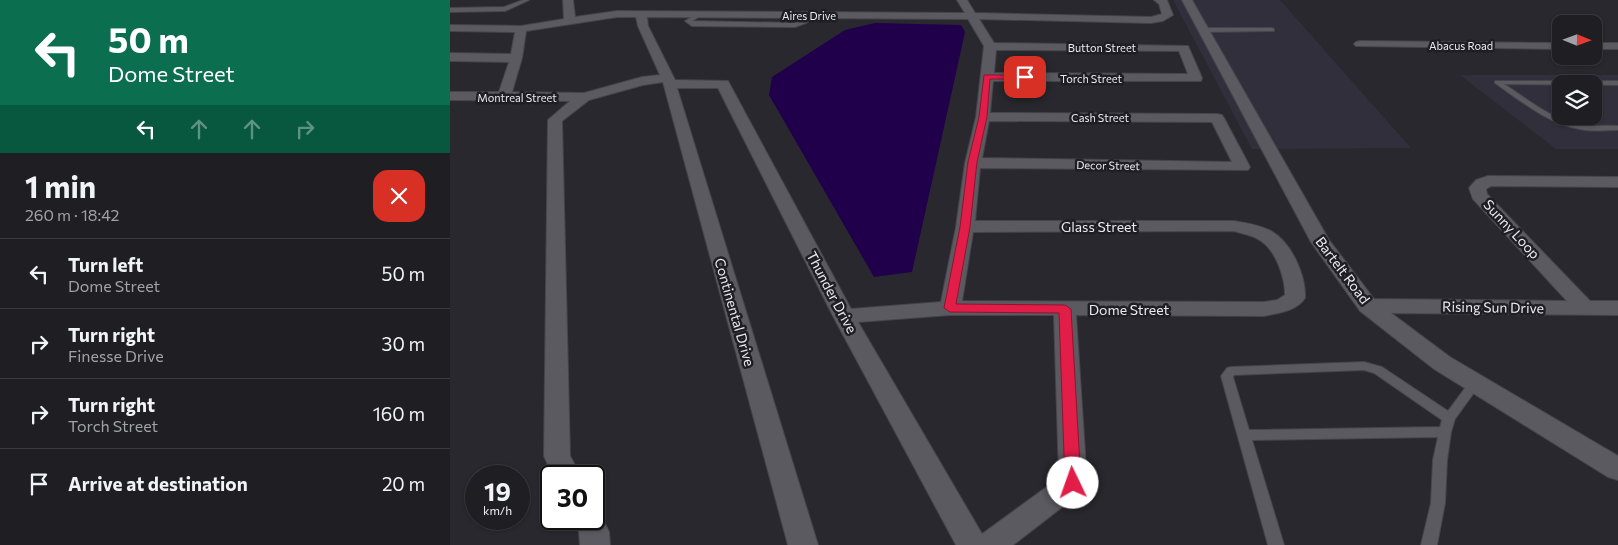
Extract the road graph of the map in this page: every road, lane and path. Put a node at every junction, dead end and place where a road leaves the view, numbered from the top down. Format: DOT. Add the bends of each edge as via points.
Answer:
graph roads {
  1 [pos="527,0"];
  2 [pos="568,0"];
  3 [pos="618,0"];
  4 [pos="962,0"];
  5 [pos="1159,0"];
  6 [pos="1187,0"];
  7 [pos="668,5"];
  8 [pos="712,5"];
  9 [pos="450,10"];
  10 [pos="617,14"];
  11 [pos="686,14"];
  12 [pos="700,14"];
  13 [pos="643,15"];
  14 [pos="973,16"];
  15 [pos="570,22"];
  16 [pos="450,28"];
  17 [pos="521,29"];
  18 [pos="1205,30"];
  19 [pos="1272,30"];
  20 [pos="1360,44"];
  21 [pos="990,46"];
  22 [pos="1552,46"];
  23 [pos="1602,46"];
  24 [pos="1618,46"];
  25 [pos="450,57"];
  26 [pos="516,58"];
  27 [pos="987,77"];
  28 [pos="1196,78"];
  29 [pos="668,81"];
  30 [pos="1618,83"];
  31 [pos="450,96"];
  32 [pos="504,97"];
  33 [pos="584,97"];
  34 [pos="983,117"];
  35 [pos="1618,128"];
  36 [pos="973,162"];
  37 [pos="1242,167"];
  38 [pos="1618,182"];
  39 [pos="965,227"];
  40 [pos="1368,306"];
  41 [pos="950,308"];
  42 [pos="1585,308"];
  43 [pos="1618,308"];
  44 [pos="1065,309"];
  45 [pos="1264,310"];
  46 [pos="844,316"];
  47 [pos="1474,383"];
  48 [pos="1450,418"];
  49 [pos="1445,432"];
  50 [pos="1244,435"];
  51 [pos="562,465"];
  52 [pos="1618,470"];
  53 [pos="593,530"];
  54 [pos="595,545"];
  55 [pos="803,545"];
  56 [pos="972,545"];
  57 [pos="990,545"];
  58 [pos="1276,545"];
  59 [pos="1429,545"];
  1 -- 9 [label="lane" via="505,9"];
  2 -- 15 [label="street"];
  3 -- 10 [label="street"];
  4 -- 14 [label="street"];
  5 -- 14 [label="street, Aires Drive" via="1168,15 1151,20"];
  6 -- 18 [label="street, Bartelt Road"];
  7 -- 13 [label="street"];
  8 -- 12 [label="street"];
  10 -- 13 [label="street, Aires Drive"];
  10 -- 15 [label="street, Aires Drive"];
  11 -- 12 [label="street, Aires Drive"];
  11 -- 13 [label="street"];
  11 -- 13 [label="street, Aires Drive"];
  12 -- 14 [label="street, Aires Drive"];
  13 -- 29 [label="street, Continental Drive"];
  14 -- 21 [label="street"];
  15 -- 17 [label="street, Aires Drive"];
  16 -- 17 [label="street, Aires Drive"];
  17 -- 26 [label="street"];
  18 -- 19 [label="lane"];
  18 -- 40 [label="street, Bartelt Road" via="1320,242"];
  20 -- 22 [label="street, Abacus Road"];
  21 -- 27 [label="street"];
  21 -- 28 [label="street, Button Street" via="1184,48"];
  23 -- 24 [label="street"];
  25 -- 26 [label="street"];
  26 -- 32 [label="street"];
  27 -- 28 [label="street, Torch Street"];
  27 -- 34 [label="street"];
  29 -- 33 [label="street" via="642,81"];
  29 -- 46 [label="street, Thunder Drive" via="723,84"];
  29 -- 55 [label="street, Continental Drive"];
  30 -- 35 [label="lane" via="1497,82 1529,104 1578,127"];
  31 -- 32 [label="street, Montreal Street"];
  32 -- 33 [label="street, Montreal Street"];
  33 -- 51 [label="street" via="555,120 557,456"];
  34 -- 36 [label="street"];
  34 -- 37 [label="street, Cash Street" via="1217,118"];
  36 -- 37 [label="street, Decor Street"];
  36 -- 39 [label="street"];
  38 -- 42 [label="street, Sunny Loop" via="1488,181 1477,188"];
  39 -- 41 [label="street"];
  39 -- 45 [label="street, Glass Street" via="1234,226 1266,235 1278,244 1296,284 1295,298"];
  40 -- 42 [label="street, Rising Sun Drive"];
  40 -- 47 [label="street, Bartelt Road" via="1442,363"];
  41 -- 44 [label="street, Dome Street"];
  41 -- 46 [label="street, Dome Street"];
  42 -- 43 [label="street, Rising Sun Drive"];
  44 -- 45 [label="street, Dome Street"];
  44 -- 57 [label="street" via="1073,483"];
  46 -- 56 [label="street, Thunder Drive"];
  47 -- 48 [label="lane"];
  47 -- 52 [label="street, Bartelt Road"];
  48 -- 49 [label="lane"];
  48 -- 50 [label="lane" via="1378,370 1364,366 1231,371 1227,376"];
  49 -- 50 [label="lane"];
  49 -- 59 [label="lane" via="1438,503"];
  50 -- 58 [label="lane"];
  53 -- 54 [label="street"];
}
